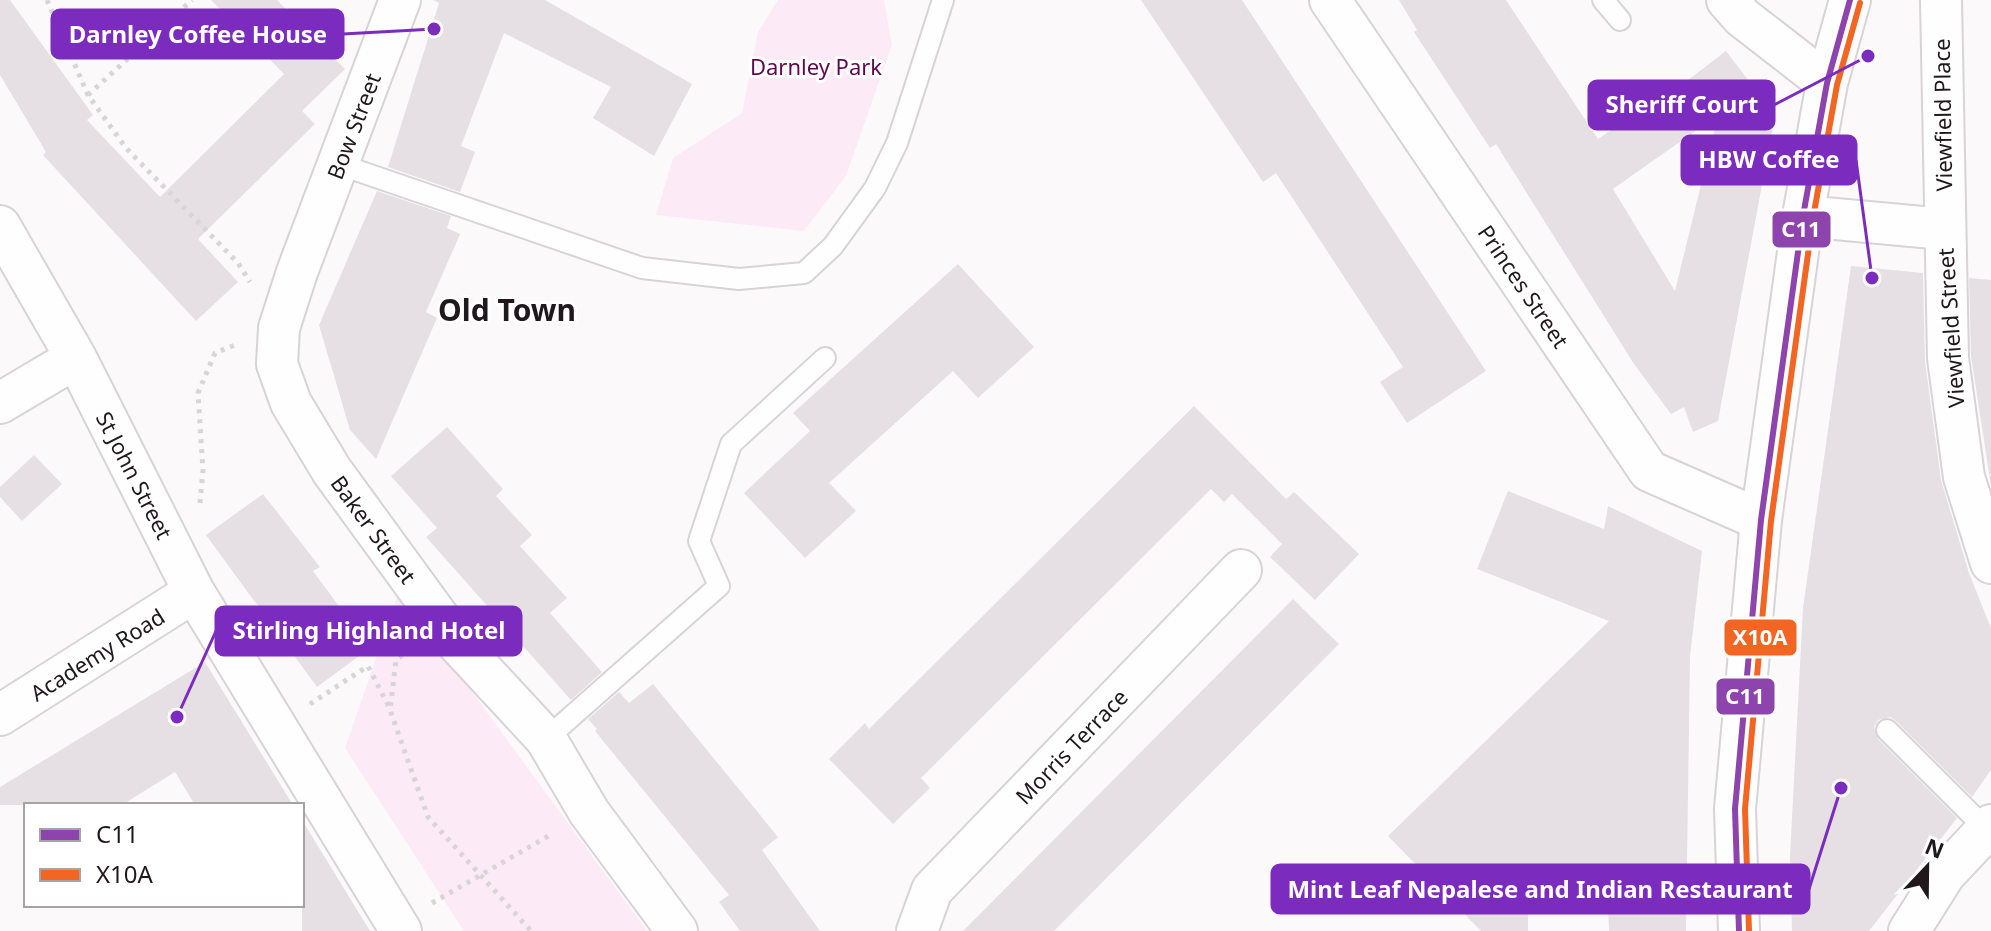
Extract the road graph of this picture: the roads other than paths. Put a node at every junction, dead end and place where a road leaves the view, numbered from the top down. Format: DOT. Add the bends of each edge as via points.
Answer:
graph roads {
  1 [pos="943,0"];
  2 [pos="1330,0"];
  3 [pos="1603,0"];
  4 [pos="1727,0"];
  5 [pos="1850,0"];
  6 [pos="1941,0"];
  7 [pos="398,1"];
  8 [pos="1620,20"];
  9 [pos="1827,83"];
  10 [pos="338,164"];
  11 [pos="324,204"];
  12 [pos="1803,216"];
  13 [pos="0,226"];
  14 [pos="1944,229"];
  15 [pos="76,358"];
  16 [pos="825,358"];
  17 [pos="0,403"];
  18 [pos="1761,520"];
  19 [pos="1991,563"];
  20 [pos="1241,570"];
  21 [pos="194,592"];
  22 [pos="0,715"];
  23 [pos="1887,730"];
  24 [pos="546,739"];
  25 [pos="1989,827"];
  26 [pos="398,927"];
  27 [pos="677,931"];
  28 [pos="917,931"];
  29 [pos="1739,931"];
  30 [pos="1909,931"];
  1 -- 10 [label="lane" via="897,143 875,188 833,246 804,273 739,279 642,268"];
  2 -- 18 [label="street, Princes Street" via="1649,471"];
  3 -- 8 [label="lane"];
  4 -- 9 [label="street"];
  5 -- 9 [label="street"];
  6 -- 14 [label="street, Viewfield Place"];
  7 -- 10 [label="street, Bow Street"];
  9 -- 12 [label="street"];
  10 -- 11 [label="street, Bow Street"];
  11 -- 24 [label="street, Baker Street" via="279,328 277,364 291,403 332,471 458,644"];
  12 -- 14 [label="street, Viewfield Street"];
  12 -- 18 [label="street"];
  13 -- 15 [label="street, St John Street"];
  14 -- 19 [label="street, Viewfield Street" via="1948,358 1964,477"];
  15 -- 17 [label="street"];
  15 -- 21 [label="street, St John Street"];
  16 -- 24 [label="lane" via="731,444 699,541 719,586"];
  18 -- 29 [label="street" via="1735,809"];
  20 -- 28 [label="street, Morris Terrace" via="932,890"];
  21 -- 22 [label="street, Academy Road"];
  21 -- 26 [label="street, St John Street"];
  23 -- 25 [label="lane"];
  24 -- 27 [label="street, Baker Street" via="589,812"];
  25 -- 30 [label="street" via="1945,874"];
}
